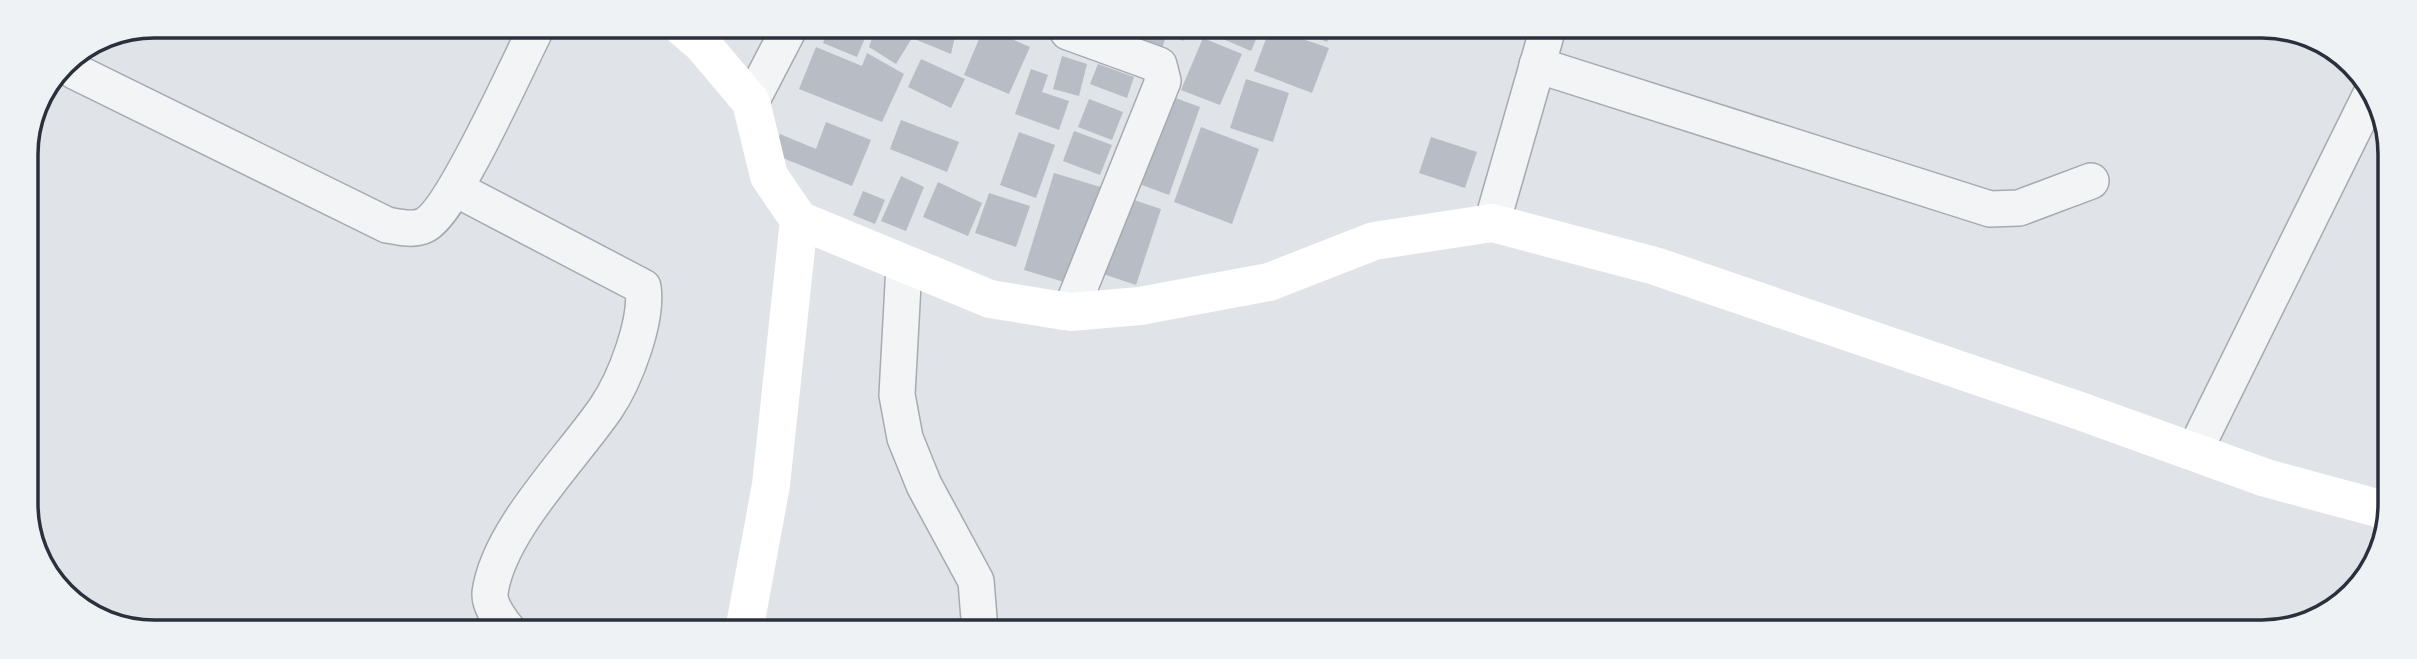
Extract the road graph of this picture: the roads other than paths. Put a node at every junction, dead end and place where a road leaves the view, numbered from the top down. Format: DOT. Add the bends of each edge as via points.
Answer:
graph roads {
  1 [pos="532,38"];
  2 [pos="695,38"];
  3 [pos="784,38"];
  4 [pos="1085,38"];
  5 [pos="1545,38"];
  6 [pos="1537,65"];
  7 [pos="74,71"];
  8 [pos="751,102"];
  9 [pos="2366,104"];
  10 [pos="2091,181"];
  11 [pos="456,189"];
  12 [pos="799,220"];
  13 [pos="1492,223"];
  14 [pos="904,266"];
  15 [pos="1070,312"];
  16 [pos="2194,452"];
  17 [pos="2378,508"];
  18 [pos="500,620"];
  19 [pos="746,620"];
  20 [pos="980,620"];
  1 -- 11 [label="street"];
  2 -- 8 [label="main road"];
  3 -- 8 [label="street"];
  4 -- 15 [label="street" via="1159,65 1163,81"];
  5 -- 6 [label="street"];
  6 -- 10 [label="street" via="1990,209 2019,208"];
  6 -- 13 [label="street"];
  7 -- 11 [label="street" via="387,225 408,229 425,225"];
  8 -- 12 [label="main road" via="769,176"];
  9 -- 16 [label="street"];
  11 -- 18 [label="street" via="643,287 646,305 622,378 606,407 539,494 499,561 489,596"];
  12 -- 14 [label="main road"];
  12 -- 19 [label="main road" via="771,485"];
  13 -- 15 [label="main road" via="1374,241 1269,282 1140,306"];
  13 -- 16 [label="main road" via="1655,266"];
  14 -- 15 [label="main road" via="990,299"];
  14 -- 20 [label="street" via="897,395 905,438 924,485 976,581"];
  16 -- 17 [label="main road" via="2266,478"];
}
